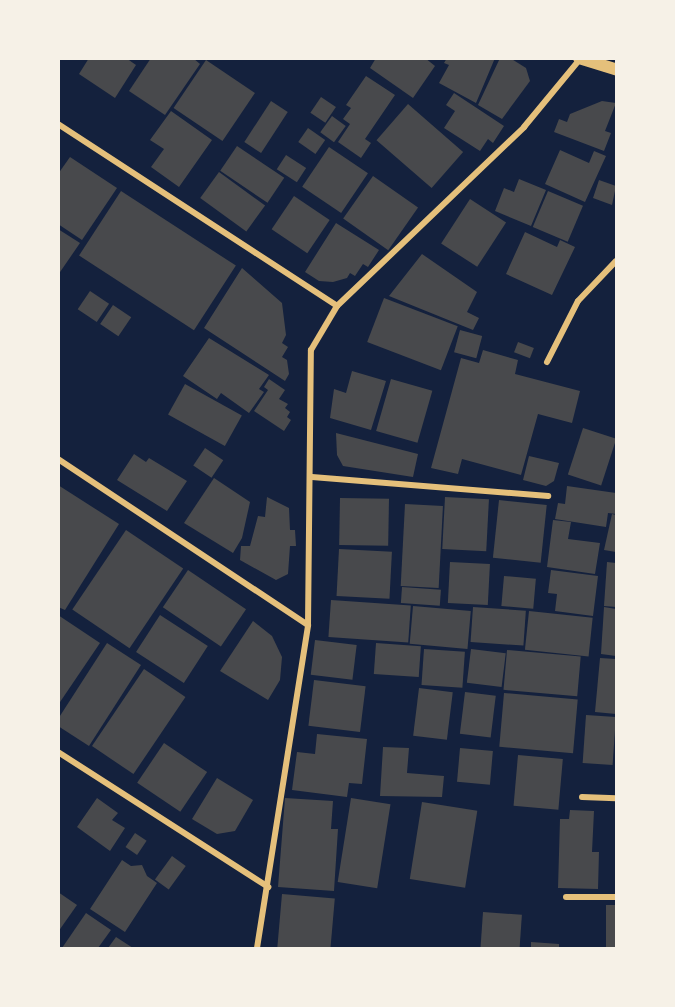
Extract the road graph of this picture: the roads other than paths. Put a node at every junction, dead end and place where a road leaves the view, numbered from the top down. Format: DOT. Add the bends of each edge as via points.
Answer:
graph roads {
  1 [pos="579,59"];
  2 [pos="616,69"];
  3 [pos="58,123"];
  4 [pos="616,261"];
  5 [pos="337,306"];
  6 [pos="547,362"];
  7 [pos="58,459"];
  8 [pos="312,477"];
  9 [pos="548,496"];
  10 [pos="308,625"];
  11 [pos="58,752"];
  12 [pos="582,797"];
  13 [pos="616,798"];
  14 [pos="268,887"];
  15 [pos="566,897"];
  16 [pos="616,897"];
  17 [pos="257,948"];
  1 -- 2 [label="main road"];
  1 -- 5 [label="street" via="524,127"];
  3 -- 5 [label="street"];
  4 -- 6 [label="street" via="578,301"];
  5 -- 8 [label="street" via="311,350"];
  7 -- 10 [label="street"];
  8 -- 9 [label="street"];
  8 -- 10 [label="street"];
  10 -- 14 [label="street"];
  11 -- 14 [label="street"];
  12 -- 13 [label="street"];
  14 -- 17 [label="street"];
  15 -- 16 [label="street"];
}
